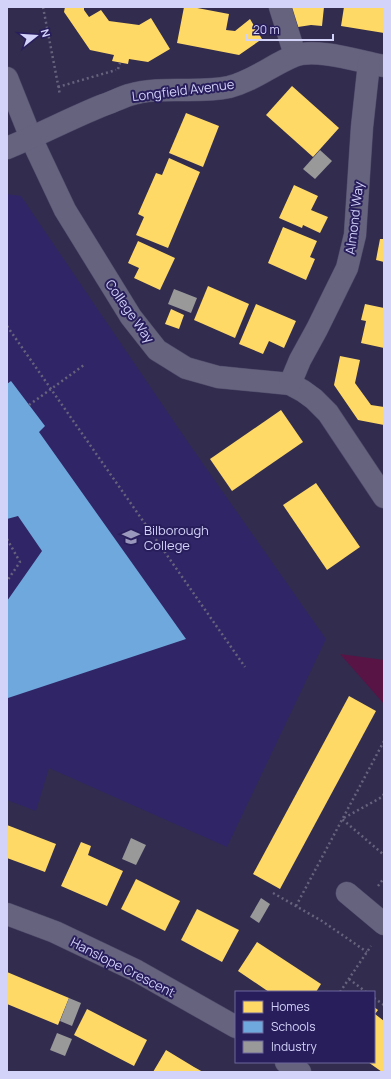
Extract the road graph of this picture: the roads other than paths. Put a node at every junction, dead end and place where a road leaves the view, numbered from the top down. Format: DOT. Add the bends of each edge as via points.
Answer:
graph roads {
  1 [pos="280,7"];
  2 [pos="295,55"];
  3 [pos="376,64"];
  4 [pos="7,78"];
  5 [pos="31,138"];
  6 [pos="7,148"];
  7 [pos="290,384"];
  8 [pos="384,497"];
  9 [pos="347,893"];
  10 [pos="7,914"];
  11 [pos="384,924"];
  12 [pos="235,1026"];
  13 [pos="287,1063"];
  14 [pos="300,1072"];
  1 -- 2 [label="street"];
  2 -- 3 [label="street, Longfield Avenue" via="324,54"];
  2 -- 5 [label="street, Longfield Avenue" via="251,79 229,87 205,90 168,89 130,94"];
  3 -- 7 [label="street, Almond Way" via="362,127 355,236 347,268"];
  4 -- 5 [label="street, College Way"];
  5 -- 6 [label="street, Longfield Avenue"];
  5 -- 7 [label="street, College Way" via="66,210 131,317 157,350 186,368 218,377"];
  7 -- 8 [label="street, College Way" via="314,399 328,413"];
  9 -- 11 [label="street"];
  10 -- 12 [label="street, Hanslope Crescent" via="55,932 137,971"];
  13 -- 14 [label="street"];
}
